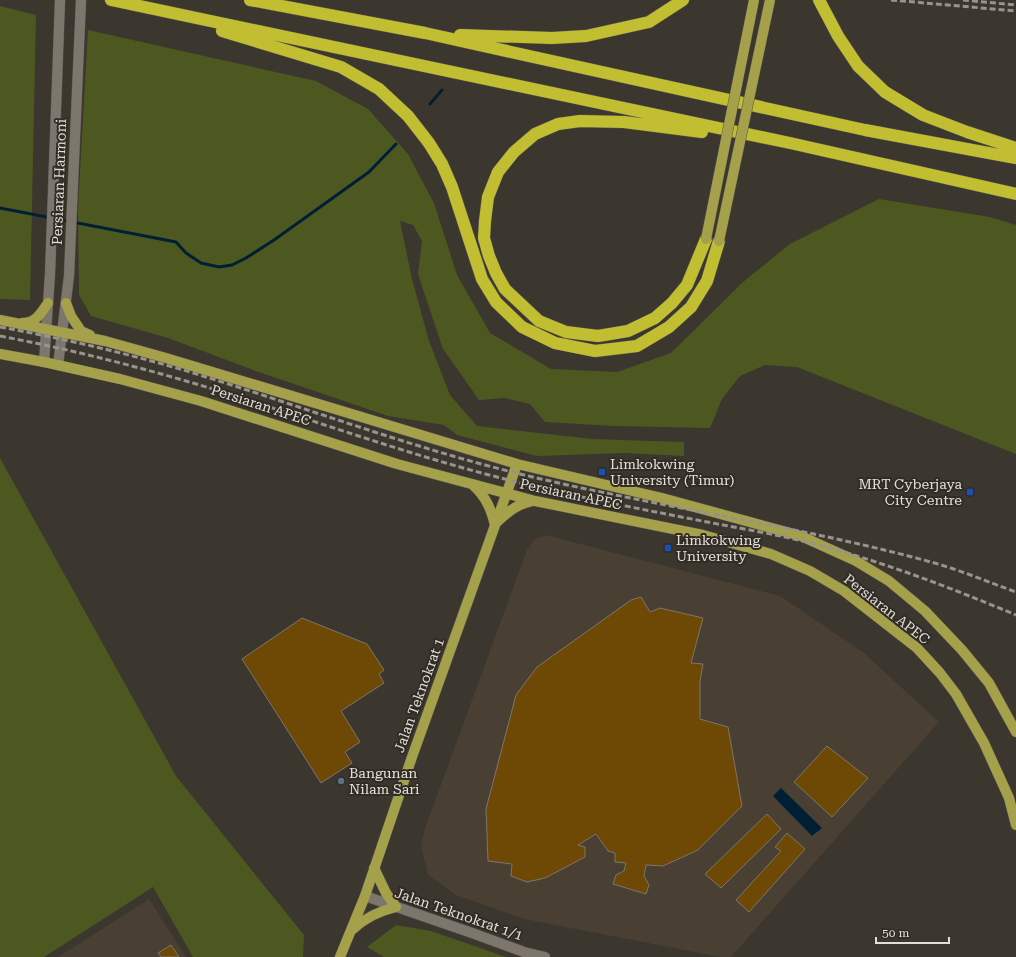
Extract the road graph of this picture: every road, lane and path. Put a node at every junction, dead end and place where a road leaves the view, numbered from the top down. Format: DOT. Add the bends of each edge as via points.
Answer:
graph roads {
  1 [pos="60,0"];
  2 [pos="81,0"];
  3 [pos="111,0"];
  4 [pos="250,0"];
  5 [pos="683,0"];
  6 [pos="754,0"];
  7 [pos="770,0"];
  8 [pos="819,0"];
  9 [pos="142,7"];
  10 [pos="425,33"];
  11 [pos="790,143"];
  12 [pos="1016,148"];
  13 [pos="1016,158"];
  14 [pos="1016,194"];
  15 [pos="706,239"];
  16 [pos="719,241"];
  17 [pos="48,303"];
  18 [pos="66,303"];
  19 [pos="0,320"];
  20 [pos="12,322"];
  21 [pos="46,330"];
  22 [pos="62,333"];
  23 [pos="105,341"];
  24 [pos="0,354"];
  25 [pos="44,362"];
  26 [pos="58,365"];
  27 [pos="517,464"];
  28 [pos="472,484"];
  29 [pos="505,494"];
  30 [pos="535,501"];
  31 [pos="495,525"];
  32 [pos="1016,732"];
  33 [pos="1016,825"];
  34 [pos="374,868"];
  35 [pos="365,896"];
  36 [pos="396,907"];
  37 [pos="351,930"];
  38 [pos="340,957"];
  39 [pos="545,957"];
  1 -- 17 [label="street, Persiaran Harmoni"];
  2 -- 18 [label="street, Persiaran Harmoni"];
  3 -- 9 [label="highway"];
  4 -- 10 [label="highway"];
  5 -- 10 [label="highway" via="649,22 586,36 552,38"];
  6 -- 15 [label="main road, bridge"];
  7 -- 16 [label="main road, bridge"];
  8 -- 12 [label="highway" via="858,66 885,92 923,115"];
  9 -- 11 [label="highway"];
  9 -- 16 [label="highway" via="342,67 379,89 408,116 442,164 482,279 496,302 522,327 555,343 594,351 637,346 669,326 691,307 707,281"];
  10 -- 13 [label="highway" via="865,130"];
  11 -- 14 [label="highway"];
  11 -- 15 [label="highway" via="624,122 580,121 558,124 535,134 514,152 498,172 488,197 484,238 489,256 505,289 539,321 566,332 598,336 628,330 655,318 687,285"];
  17 -- 20 [label="main road" via="37,318 28,323"];
  17 -- 21 [label="street, Persiaran Harmoni"];
  18 -- 22 [label="street, Persiaran Harmoni"];
  18 -- 23 [label="main road" via="81,331"];
  19 -- 20 [label="main road, Persiaran APEC"];
  20 -- 21 [label="main road, Persiaran APEC"];
  21 -- 22 [label="main road, Persiaran APEC"];
  21 -- 25 [label="street, Persiaran Harmoni"];
  22 -- 23 [label="main road, Persiaran APEC"];
  22 -- 26 [label="street, Persiaran Harmoni"];
  23 -- 27 [label="main road, Persiaran APEC"];
  24 -- 25 [label="main road, Persiaran APEC"];
  25 -- 26 [label="main road, Persiaran APEC"];
  26 -- 28 [label="main road, Persiaran APEC" via="201,401 397,464"];
  27 -- 29 [label="main road, Jalan Teknokrat 1"];
  27 -- 32 [label="main road, Persiaran APEC" via="662,498 801,536 856,561 889,581 925,611 962,650 989,683"];
  28 -- 29 [label="main road, Persiaran APEC"];
  28 -- 31 [label="main road" via="488,503"];
  29 -- 30 [label="main road, Persiaran APEC"];
  29 -- 31 [label="main road, Jalan Teknokrat 1"];
  30 -- 31 [label="main road" via="517,506"];
  30 -- 33 [label="main road, Persiaran APEC" via="703,535 771,554 810,571 844,591 917,648 956,694 984,743 1009,798"];
  31 -- 34 [label="main road, Jalan Teknokrat 1"];
  34 -- 35 [label="main road, Jalan Teknokrat 1"];
  34 -- 36 [label="main road" via="386,894"];
  35 -- 36 [label="street, Jalan Teknokrat 1/1"];
  35 -- 37 [label="main road, Jalan Teknokrat 1"];
  36 -- 37 [label="main road" via="376,913"];
  36 -- 39 [label="street, Jalan Teknokrat 1/1"];
  37 -- 38 [label="main road, Jalan Teknokrat 1"];
}
